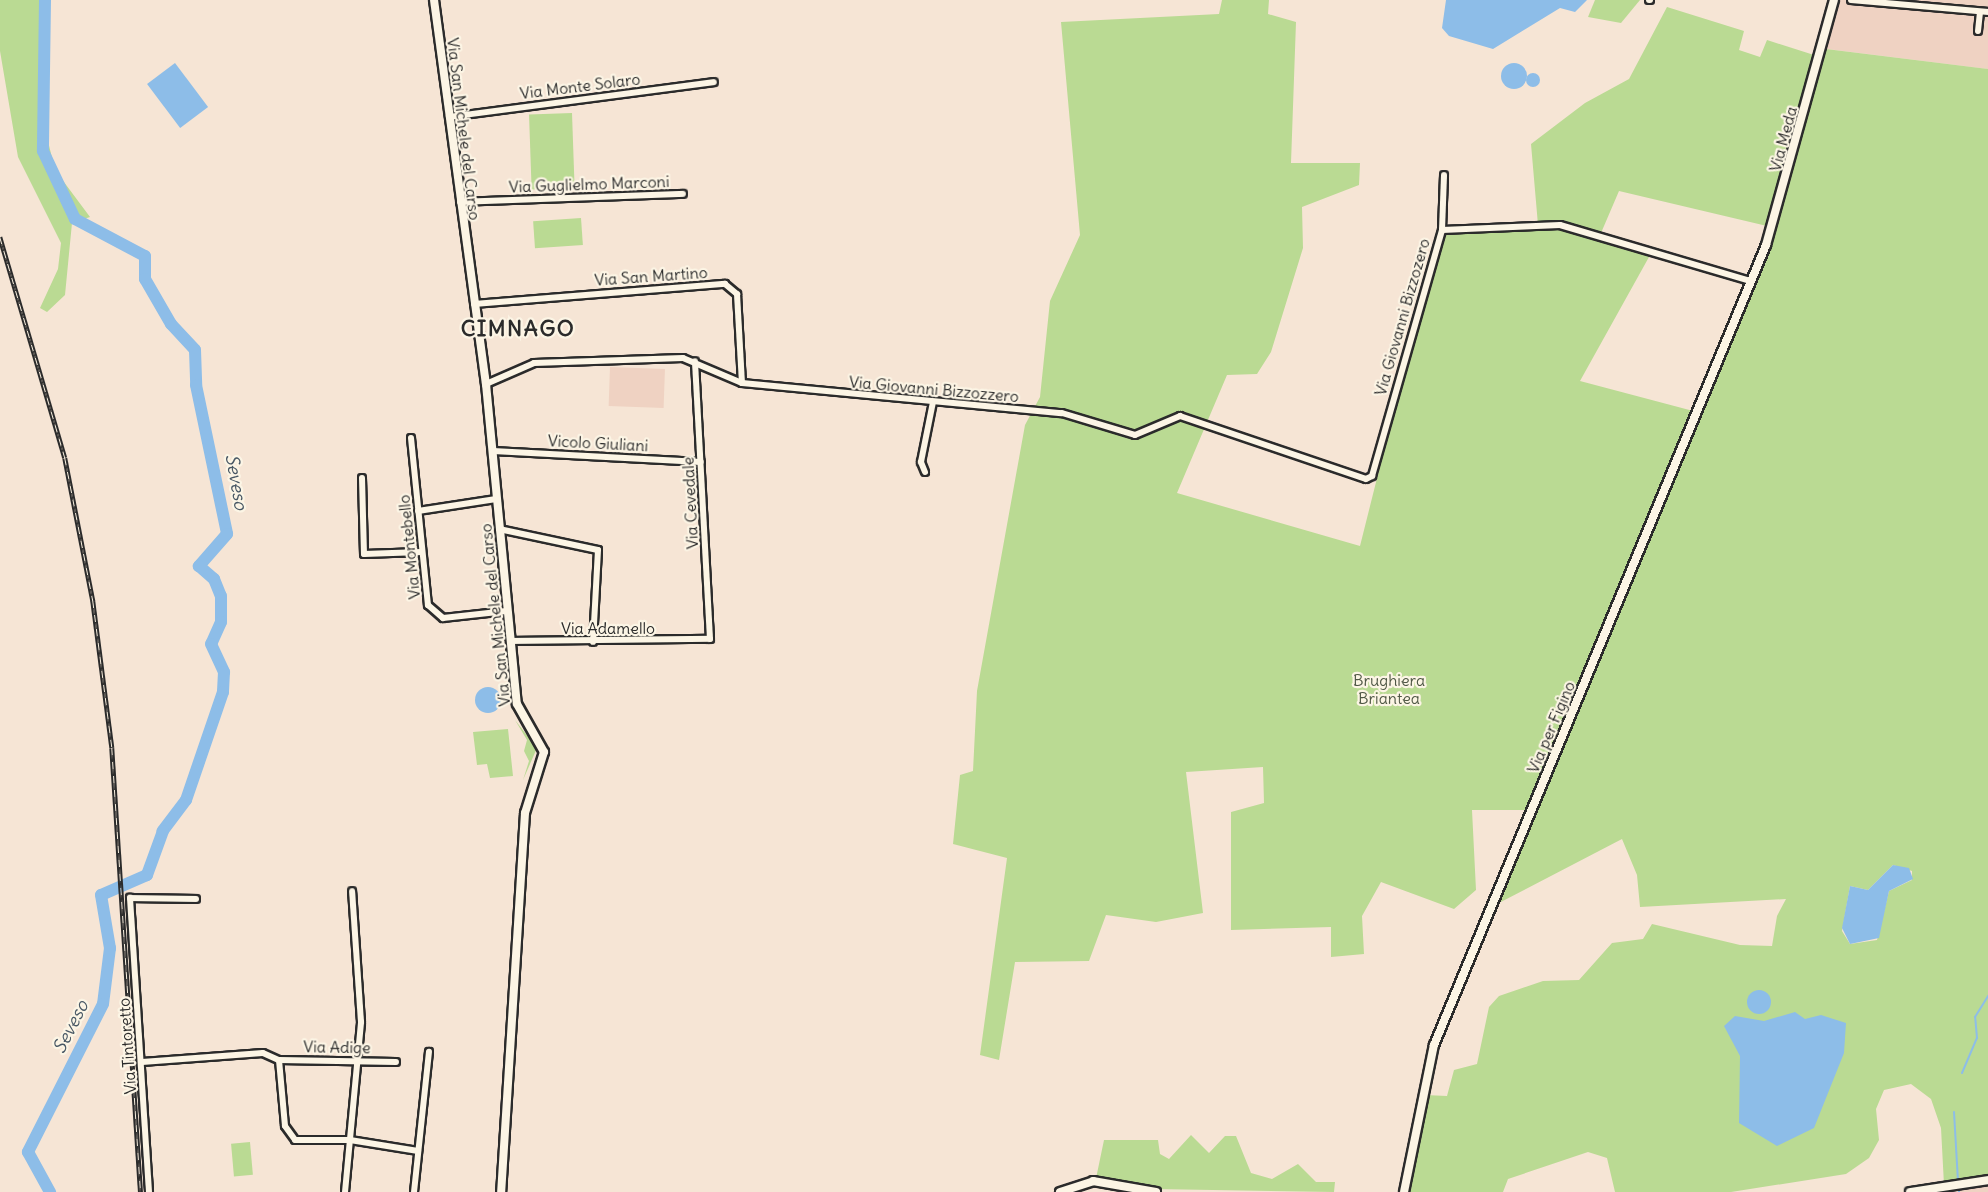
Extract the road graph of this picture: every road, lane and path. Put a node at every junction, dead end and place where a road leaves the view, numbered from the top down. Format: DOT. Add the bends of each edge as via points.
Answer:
graph roads {
  1 [pos="434,0"];
  2 [pos="1834,0"];
  3 [pos="1851,0"];
  4 [pos="1980,12"];
  5 [pos="1988,12"];
  6 [pos="1978,30"];
  7 [pos="714,82"];
  8 [pos="449,117"];
  9 [pos="1443,175"];
  10 [pos="683,194"];
  11 [pos="460,202"];
  12 [pos="1442,230"];
  13 [pos="1750,281"];
  14 [pos="474,304"];
  15 [pos="695,361"];
  16 [pos="742,383"];
  17 [pos="486,384"];
  18 [pos="933,402"];
  19 [pos="411,438"];
  20 [pos="493,451"];
  21 [pos="701,462"];
  22 [pos="925,472"];
  23 [pos="1372,476"];
  24 [pos="362,478"];
  25 [pos="496,499"];
  26 [pos="418,511"];
  27 [pos="500,529"];
  28 [pos="421,552"];
  29 [pos="507,611"];
  30 [pos="510,640"];
  31 [pos="593,642"];
  32 [pos="706,642"];
  33 [pos="352,891"];
  34 [pos="196,898"];
  35 [pos="429,1052"];
  36 [pos="279,1060"];
  37 [pos="358,1060"];
  38 [pos="142,1062"];
  39 [pos="396,1062"];
  40 [pos="350,1140"];
  41 [pos="418,1151"];
  42 [pos="1988,1180"];
  43 [pos="1924,1191"];
  44 [pos="149,1192"];
  45 [pos="345,1192"];
  46 [pos="414,1192"];
  47 [pos="501,1192"];
  48 [pos="1060,1192"];
  49 [pos="1156,1192"];
  50 [pos="1404,1192"];
  51 [pos="1910,1192"];
  1 -- 8 [label="street, Via San Michele del Carso"];
  2 -- 13 [label="street, Via Meda" via="1777,215"];
  3 -- 4 [label="street"];
  4 -- 5 [label="street"];
  4 -- 6 [label="street"];
  7 -- 8 [label="street, Via Monte Solaro"];
  8 -- 11 [label="street, Via San Michele del Carso"];
  9 -- 12 [label="street"];
  10 -- 11 [label="street, Via Guglielmo Marconi"];
  11 -- 14 [label="street, Via San Michele del Carso"];
  12 -- 13 [label="street, Via Giovanni Bizzozero" via="1560,225"];
  12 -- 23 [label="street, Via Giovanni Bizzozero"];
  13 -- 50 [label="street, Via per Figino" via="1434,1045"];
  14 -- 16 [label="street, Via San Martino" via="725,284 737,294"];
  14 -- 17 [label="street, Via San Michele del Carso"];
  15 -- 16 [label="street, Via Giovanni Bizzozzero"];
  15 -- 17 [label="street, Via Giovanni Bizzozzero" via="534,363"];
  15 -- 21 [label="street, Via Cevedale"];
  16 -- 18 [label="street, Via Giovanni Bizzozzero"];
  17 -- 20 [label="street, Via San Michele del Carso"];
  18 -- 22 [label="street" via="921,462"];
  18 -- 23 [label="street, Via Giovanni Bizzozzero" via="1062,414 1135,435 1180,416 1366,479"];
  19 -- 26 [label="street, Via Montebello"];
  20 -- 21 [label="street, Vicolo Giuliani"];
  20 -- 25 [label="street, Via San Michele del Carso"];
  21 -- 32 [label="street, Via Cevedale" via="711,634"];
  24 -- 28 [label="street" via="364,554"];
  25 -- 26 [label="street"];
  25 -- 27 [label="street, Via San Michele del Carso"];
  26 -- 28 [label="street, Via Montebello"];
  27 -- 29 [label="street, Via San Michele del Carso"];
  27 -- 31 [label="street" via="598,550"];
  28 -- 29 [label="street, Via Montebello" via="424,590 436,616"];
  29 -- 30 [label="street, Via San Michele del Carso"];
  30 -- 31 [label="street, Via Adamello"];
  30 -- 47 [label="street, Via San Michele del Carso" via="518,710 540,739 544,757 525,813"];
  31 -- 32 [label="street, Via Adamello"];
  33 -- 37 [label="street"];
  34 -- 38 [label="street, Via Tintoretto" via="129,898"];
  35 -- 41 [label="street"];
  36 -- 37 [label="street, Via Adige"];
  36 -- 38 [label="street, Via Adige" via="254,1052"];
  36 -- 40 [label="street" via="288,1133 306,1142"];
  37 -- 39 [label="street, Via Adige"];
  37 -- 40 [label="street"];
  38 -- 44 [label="street, Via Tintoretto"];
  40 -- 41 [label="street"];
  40 -- 45 [label="street"];
  41 -- 46 [label="street"];
  42 -- 43 [label="street"];
  43 -- 51 [label="street"];
  48 -- 49 [label="street" via="1094,1181"];
}
